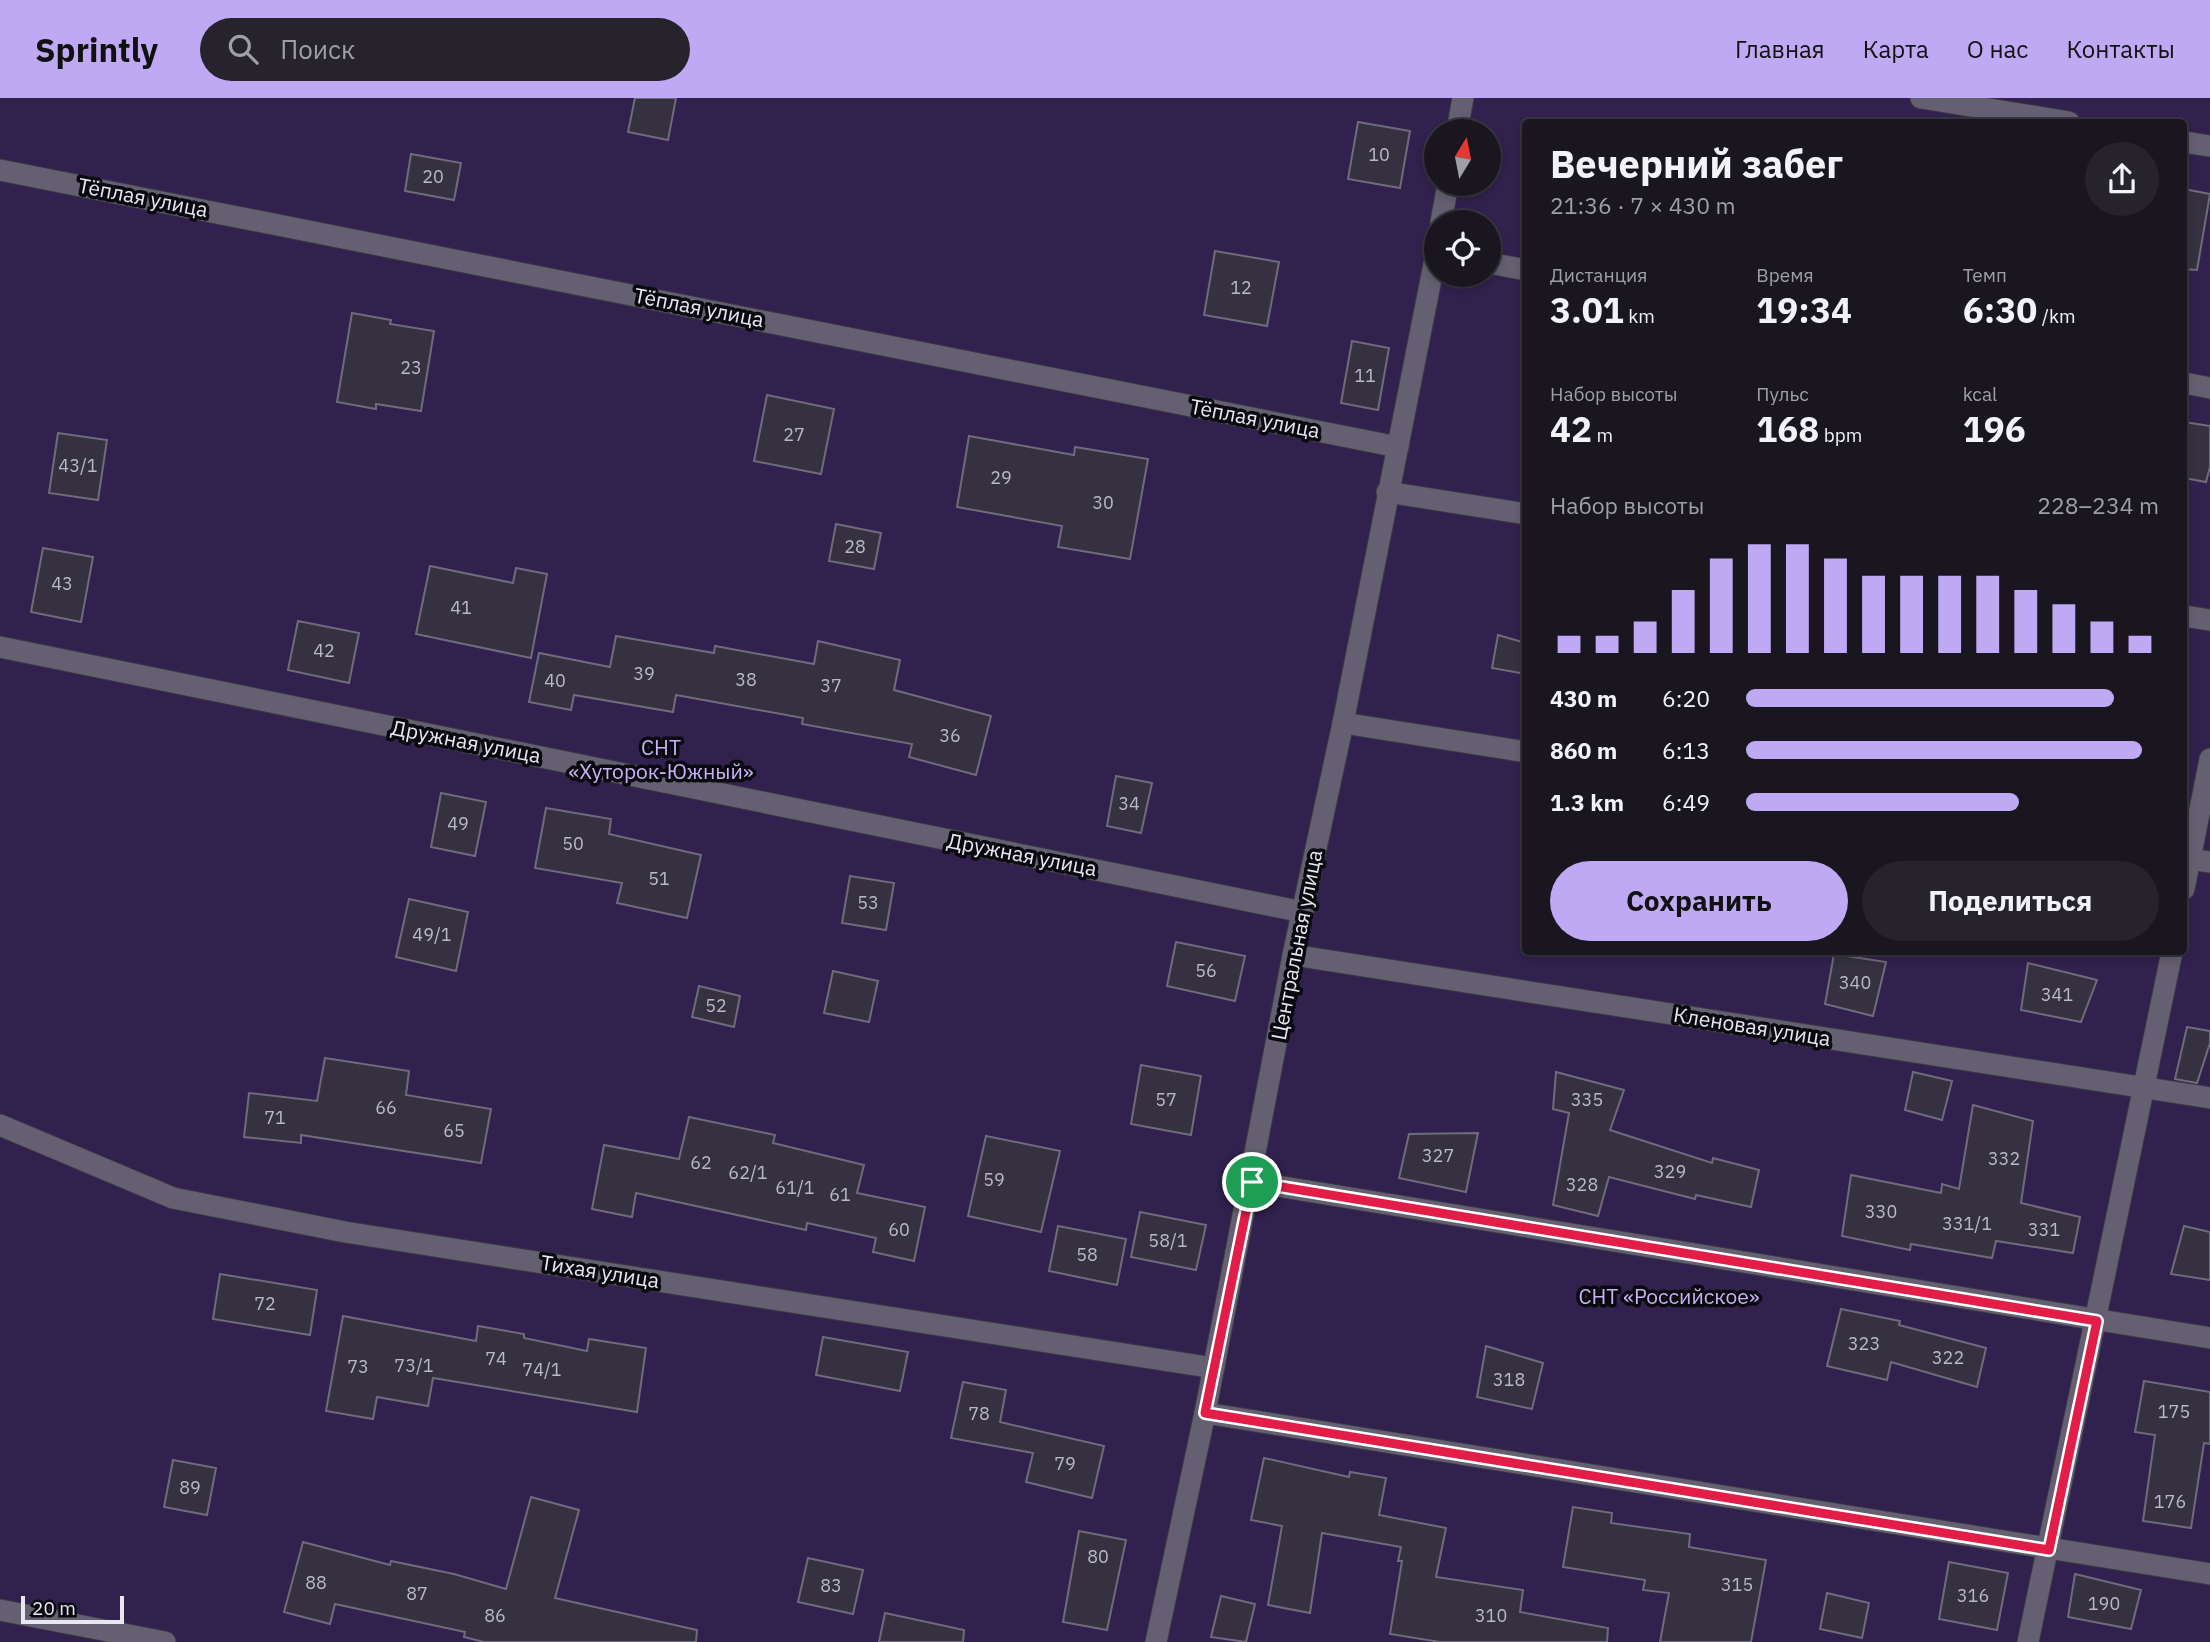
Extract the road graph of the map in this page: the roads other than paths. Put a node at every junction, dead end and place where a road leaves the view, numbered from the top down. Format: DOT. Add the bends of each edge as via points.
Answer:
graph roads {
  1 [pos="1463,98"];
  2 [pos="1920,98"];
  3 [pos="1459,119"];
  4 [pos="2050,119"];
  5 [pos="2187,142"];
  6 [pos="2210,146"];
  7 [pos="0,170"];
  8 [pos="1501,266"];
  9 [pos="1522,269"];
  10 [pos="1429,287"];
  11 [pos="2187,384"];
  12 [pos="2210,388"];
  13 [pos="1398,447"];
  14 [pos="1387,492"];
  15 [pos="1522,512"];
  16 [pos="2187,616"];
  17 [pos="2210,620"];
  18 [pos="0,647"];
  19 [pos="1343,723"];
  20 [pos="1522,751"];
  21 [pos="2210,760"];
  22 [pos="2195,860"];
  23 [pos="2187,881"];
  24 [pos="1303,912"];
  25 [pos="1293,955"];
  26 [pos="2171,955"];
  27 [pos="2146,1089"];
  28 [pos="2210,1098"];
  29 [pos="0,1125"];
  30 [pos="1252,1182"];
  31 [pos="2097,1321"];
  32 [pos="2210,1338"];
  33 [pos="1214,1368"];
  34 [pos="1205,1413"];
  35 [pos="2049,1550"];
  36 [pos="2210,1574"];
  37 [pos="0,1610"];
  38 [pos="1162,1641"];
  39 [pos="165,1642"];
  40 [pos="2028,1642"];
  1 -- 3 [label="street"];
  2 -- 4 [label="street"];
  5 -- 6 [label="street"];
  7 -- 13 [label="street, Тёплая улица"];
  8 -- 9 [label="street"];
  10 -- 13 [label="street, Центральная улица"];
  11 -- 12 [label="street"];
  13 -- 14 [label="street, Центральная улица"];
  14 -- 15 [label="street"];
  14 -- 19 [label="street, Центральная улица"];
  16 -- 17 [label="street"];
  18 -- 24 [label="street, Дружная улица"];
  19 -- 20 [label="street"];
  19 -- 24 [label="street, Центральная улица"];
  21 -- 22 [label="street"];
  22 -- 23 [label="street"];
  24 -- 25 [label="street, Центральная улица"];
  25 -- 27 [label="street, Кленовая улица"];
  25 -- 30 [label="street, Центральная улица"];
  26 -- 27 [label="street"];
  27 -- 28 [label="street, Кленовая улица"];
  27 -- 31 [label="street"];
  29 -- 33 [label="street, Тихая улица" via="173,1198 345,1232"];
  30 -- 31 [label="street"];
  30 -- 33 [label="street, Центральная улица"];
  31 -- 32 [label="street"];
  31 -- 35 [label="street"];
  33 -- 34 [label="street, Центральная улица"];
  34 -- 35 [label="street"];
  34 -- 38 [label="street, Центральная улица"];
  35 -- 36 [label="street"];
  35 -- 40 [label="street"];
  37 -- 39 [label="street"];
}
